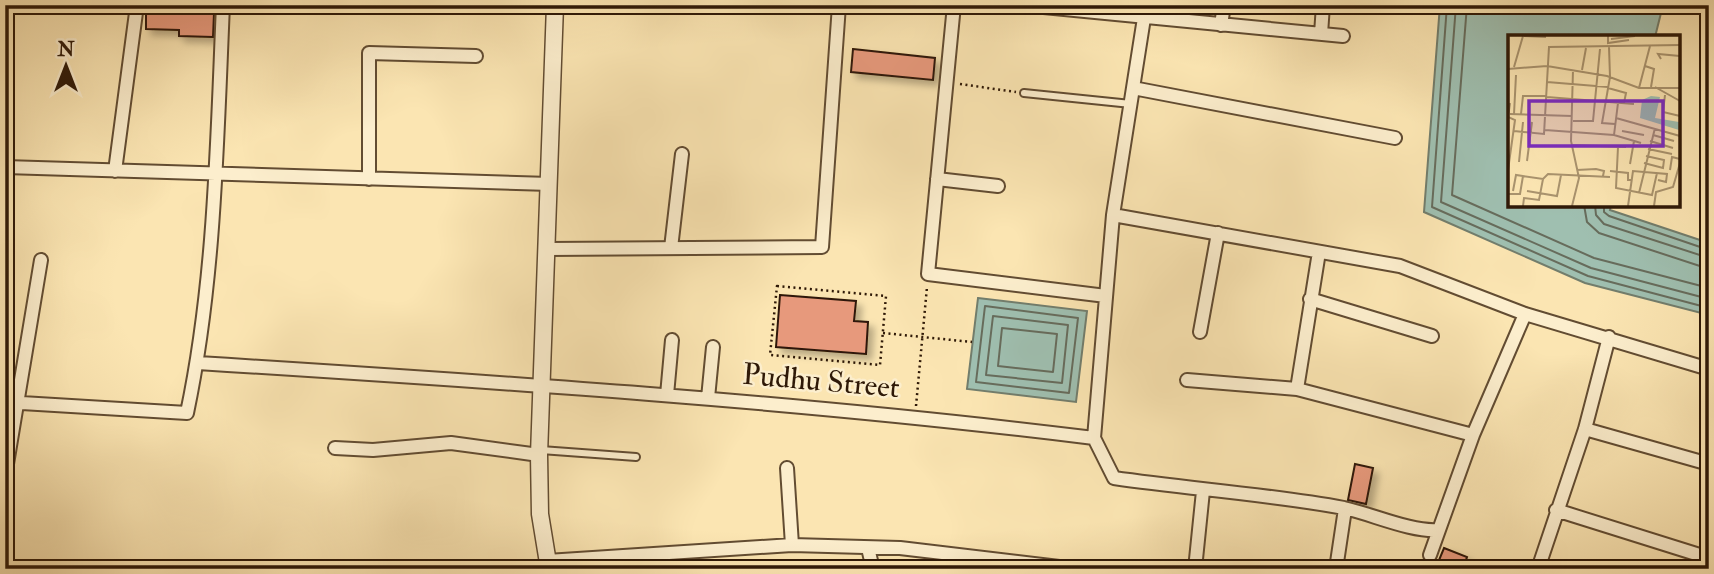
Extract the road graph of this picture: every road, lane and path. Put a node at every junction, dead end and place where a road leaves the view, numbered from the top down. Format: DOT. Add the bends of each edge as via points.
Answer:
graph roads {
  1 [pos="137,5"];
  2 [pos="223,5"];
  3 [pos="555,5"];
  4 [pos="839,5"];
  5 [pos="954,5"];
  6 [pos="1023,5"];
  7 [pos="1224,5"];
  8 [pos="1323,5"];
  9 [pos="1144,18"];
  10 [pos="1221,25"];
  11 [pos="1321,34"];
  12 [pos="1343,36"];
  13 [pos="476,56"];
  14 [pos="946,82"];
  15 [pos="1133,88"];
  16 [pos="1024,93"];
  17 [pos="1131,104"];
  18 [pos="1395,138"];
  19 [pos="682,154"];
  20 [pos="5,167"];
  21 [pos="115,172"];
  22 [pos="215,174"];
  23 [pos="369,179"];
  24 [pos="937,179"];
  25 [pos="550,184"];
  26 [pos="998,186"];
  27 [pos="1113,215"];
  28 [pos="1218,233"];
  29 [pos="671,248"];
  30 [pos="548,249"];
  31 [pos="1318,252"];
  32 [pos="41,260"];
  33 [pos="928,274"];
  34 [pos="1107,296"];
  35 [pos="1310,299"];
  36 [pos="1525,314"];
  37 [pos="1200,332"];
  38 [pos="883,333"];
  39 [pos="1432,336"];
  40 [pos="922,337"];
  41 [pos="1609,337"];
  42 [pos="673,340"];
  43 [pos="972,342"];
  44 [pos="713,347"];
  45 [pos="198,363"];
  46 [pos="1709,369"];
  47 [pos="1187,380"];
  48 [pos="543,385"];
  49 [pos="1297,389"];
  50 [pos="667,394"];
  51 [pos="708,398"];
  52 [pos="11,403"];
  53 [pos="916,416"];
  54 [pos="1585,429"];
  55 [pos="1472,435"];
  56 [pos="1094,438"];
  57 [pos="335,448"];
  58 [pos="539,452"];
  59 [pos="636,457"];
  60 [pos="1709,464"];
  61 [pos="787,468"];
  62 [pos="5,476"];
  63 [pos="1203,491"];
  64 [pos="1345,509"];
  65 [pos="1556,510"];
  66 [pos="1438,530"];
  67 [pos="792,545"];
  68 [pos="868,548"];
  69 [pos="1430,555"];
  70 [pos="1709,558"];
  71 [pos="548,565"];
  72 [pos="1036,565"];
  73 [pos="873,569"];
  74 [pos="1076,569"];
  75 [pos="1195,569"];
  76 [pos="1336,569"];
  77 [pos="1538,569"];
  1 -- 21 [label="street"];
  2 -- 22 [label="street"];
  3 -- 25 [label="street"];
  4 -- 29 [label="street" via="822,247"];
  5 -- 14 [label="street"];
  6 -- 9 [label="street"];
  7 -- 10 [label="street"];
  8 -- 11 [label="street"];
  9 -- 10 [label="street"];
  9 -- 15 [label="street"];
  10 -- 11 [label="street"];
  11 -- 12 [label="street"];
  13 -- 23 [label="street" via="369,53"];
  14 -- 16 [label="path"];
  14 -- 24 [label="street"];
  15 -- 17 [label="street"];
  15 -- 18 [label="street"];
  16 -- 17 [label="lane"];
  17 -- 27 [label="street"];
  19 -- 29 [label="street"];
  20 -- 21 [label="street"];
  21 -- 22 [label="street"];
  22 -- 23 [label="street"];
  22 -- 45 [label="street"];
  23 -- 25 [label="street"];
  24 -- 26 [label="street"];
  24 -- 33 [label="street"];
  25 -- 30 [label="street"];
  27 -- 28 [label="street"];
  27 -- 34 [label="street"];
  28 -- 31 [label="street"];
  28 -- 37 [label="street"];
  29 -- 30 [label="street"];
  30 -- 48 [label="street"];
  31 -- 35 [label="street"];
  31 -- 36 [label="street" via="1400,266"];
  32 -- 52 [label="street"];
  33 -- 34 [label="street"];
  33 -- 40 [label="path"];
  34 -- 56 [label="street"];
  35 -- 39 [label="street"];
  35 -- 49 [label="street"];
  36 -- 41 [label="street"];
  36 -- 55 [label="street"];
  38 -- 38 [label="path" via="880,365 770,355 776,286 886,296"];
  38 -- 40 [label="path"];
  40 -- 43 [label="path"];
  40 -- 53 [label="path"];
  41 -- 46 [label="street"];
  41 -- 54 [label="street"];
  42 -- 50 [label="street"];
  44 -- 51 [label="street"];
  45 -- 48 [label="street, Pudhu Street"];
  45 -- 52 [label="street" via="187,413"];
  47 -- 49 [label="street"];
  48 -- 50 [label="street, Pudhu Street"];
  48 -- 58 [label="street"];
  49 -- 55 [label="street"];
  50 -- 51 [label="street, Pudhu Street"];
  51 -- 53 [label="street, Pudhu Street"];
  52 -- 62 [label="street"];
  53 -- 56 [label="street, Pudhu Street"];
  54 -- 60 [label="street"];
  54 -- 65 [label="street"];
  55 -- 66 [label="street"];
  56 -- 63 [label="street" via="1114,478"];
  57 -- 58 [label="street" via="373,450 451,443"];
  58 -- 59 [label="lane"];
  58 -- 71 [label="street" via="540,514"];
  61 -- 67 [label="street"];
  63 -- 64 [label="street" via="1247,492"];
  63 -- 75 [label="street"];
  64 -- 66 [label="street"];
  64 -- 76 [label="street"];
  65 -- 70 [label="street"];
  65 -- 77 [label="street"];
  66 -- 69 [label="street"];
  67 -- 68 [label="street"];
  67 -- 71 [label="street"];
  68 -- 72 [label="street"];
  68 -- 73 [label="street"];
  72 -- 74 [label="street"];
}
